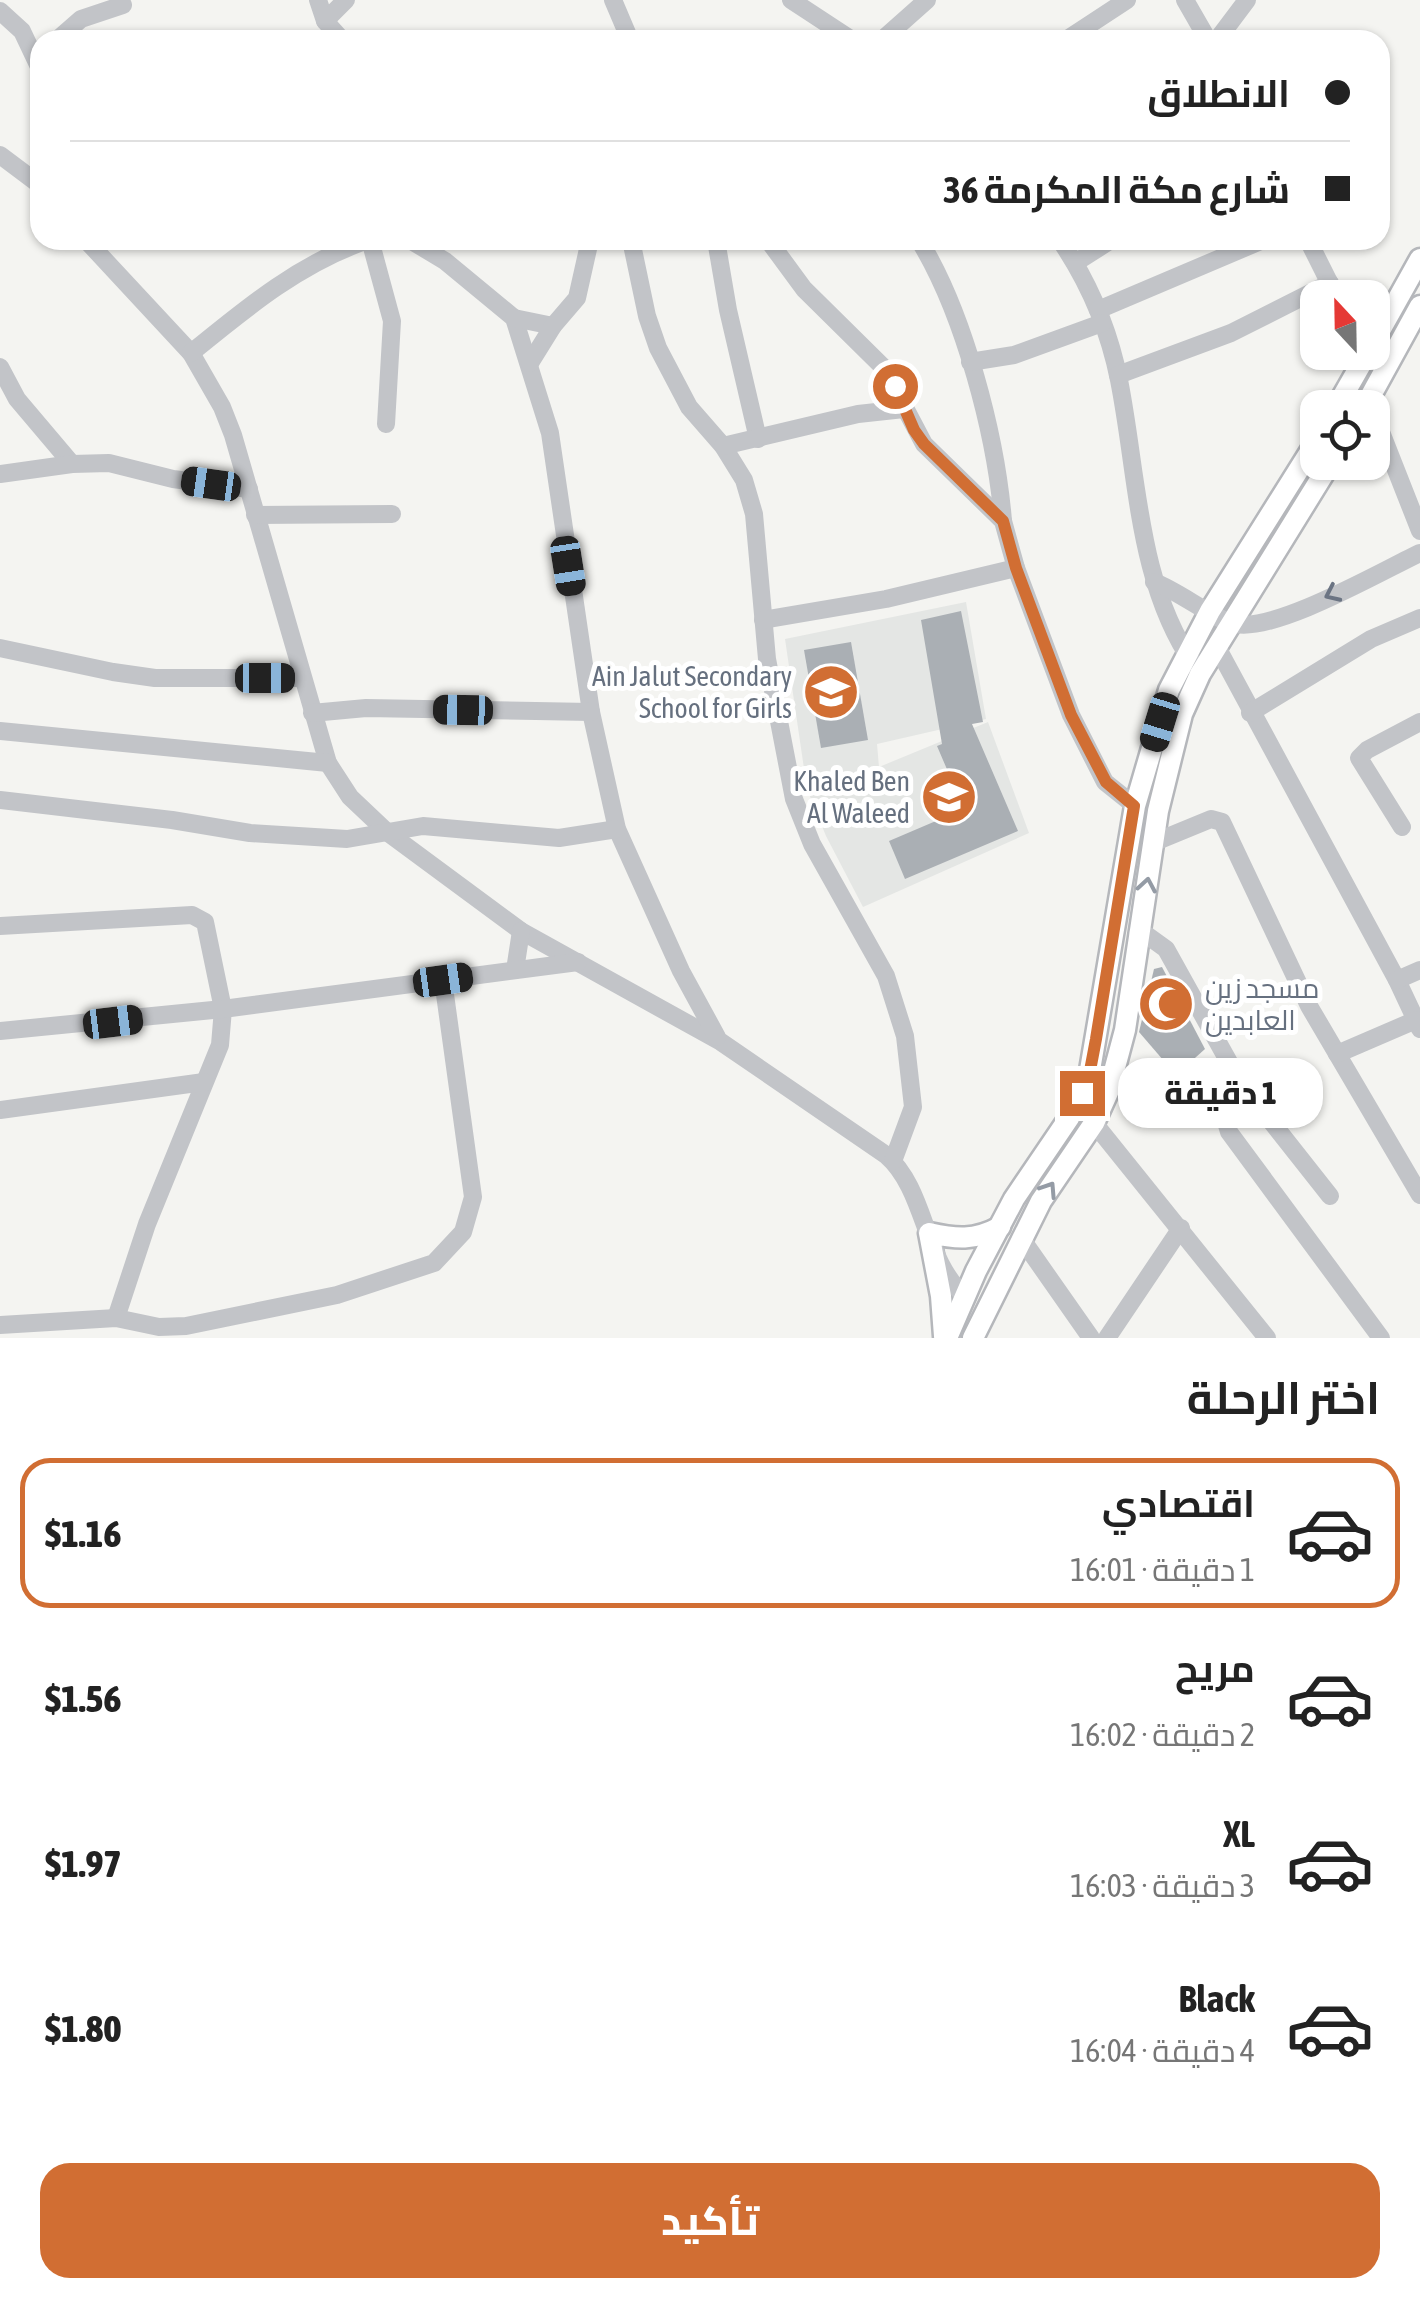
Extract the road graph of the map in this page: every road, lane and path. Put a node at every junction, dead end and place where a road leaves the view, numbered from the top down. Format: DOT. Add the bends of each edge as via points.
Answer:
graph roads {
  1 [pos="318,0"];
  2 [pos="346,0"];
  3 [pos="614,0"];
  4 [pos="791,0"];
  5 [pos="927,0"];
  6 [pos="1127,0"];
  7 [pos="1185,0"];
  8 [pos="1247,0"];
  9 [pos="122,5"];
  10 [pos="806,7"];
  11 [pos="0,11"];
  12 [pos="325,21"];
  13 [pos="831,26"];
  14 [pos="68,30"];
  15 [pos="333,30"];
  16 [pos="626,30"];
  17 [pos="827,30"];
  18 [pos="837,30"];
  19 [pos="893,30"];
  20 [pos="1078,30"];
  21 [pos="1202,30"];
  22 [pos="1225,30"];
  23 [pos="30,48"];
  24 [pos="0,155"];
  25 [pos="20,169"];
  26 [pos="0,174"];
  27 [pos="30,177"];
  28 [pos="95,250"];
  29 [pos="346,250"];
  30 [pos="372,250"];
  31 [pos="427,250"];
  32 [pos="588,250"];
  33 [pos="633,250"];
  34 [pos="718,250"];
  35 [pos="776,250"];
  36 [pos="924,250"];
  37 [pos="1067,250"];
  38 [pos="1096,250"];
  39 [pos="1243,250"];
  40 [pos="1313,250"];
  41 [pos="1420,258"];
  42 [pos="1075,263"];
  43 [pos="1328,280"];
  44 [pos="1300,304"];
  45 [pos="1420,306"];
  46 [pos="1390,312"];
  47 [pos="1100,317"];
  48 [pos="514,318"];
  49 [pos="553,326"];
  50 [pos="192,353"];
  51 [pos="970,362"];
  52 [pos="530,363"];
  53 [pos="0,367"];
  54 [pos="1118,376"];
  55 [pos="1377,390"];
  56 [pos="904,409"];
  57 [pos="386,424"];
  58 [pos="758,439"];
  59 [pos="723,446"];
  60 [pos="1390,457"];
  61 [pos="72,464"];
  62 [pos="1300,468"];
  63 [pos="0,474"];
  64 [pos="1320,480"];
  65 [pos="248,489"];
  66 [pos="392,514"];
  67 [pos="254,515"];
  68 [pos="1003,521"];
  69 [pos="1420,531"];
  70 [pos="1420,553"];
  71 [pos="1016,568"];
  72 [pos="1154,582"];
  73 [pos="1210,611"];
  74 [pos="1420,618"];
  75 [pos="764,620"];
  76 [pos="1231,624"];
  77 [pos="1217,647"];
  78 [pos="0,648"];
  79 [pos="1186,654"];
  80 [pos="1200,674"];
  81 [pos="302,678"];
  82 [pos="312,712"];
  83 [pos="590,712"];
  84 [pos="1250,713"];
  85 [pos="1420,722"];
  86 [pos="0,732"];
  87 [pos="328,763"];
  88 [pos="4,801"];
  89 [pos="1134,806"];
  90 [pos="0,820"];
  91 [pos="1402,827"];
  92 [pos="618,829"];
  93 [pos="387,832"];
  94 [pos="1155,842"];
  95 [pos="0,926"];
  96 [pos="521,931"];
  97 [pos="1138,932"];
  98 [pos="578,962"];
  99 [pos="515,970"];
  100 [pos="1420,970"];
  101 [pos="443,980"];
  102 [pos="1398,980"];
  103 [pos="223,1010"];
  104 [pos="1418,1024"];
  105 [pos="0,1031"];
  106 [pos="721,1042"];
  107 [pos="1337,1054"];
  108 [pos="204,1082"];
  109 [pos="1240,1082"];
  110 [pos="0,1110"];
  111 [pos="1094,1124"];
  112 [pos="893,1161"];
  113 [pos="1420,1195"];
  114 [pos="1330,1196"];
  115 [pos="1000,1227"];
  116 [pos="1180,1228"];
  117 [pos="929,1233"];
  118 [pos="1021,1238"];
  119 [pos="998,1286"];
  120 [pos="964,1296"];
  121 [pos="116,1318"];
  122 [pos="0,1325"];
  123 [pos="1261,1336"];
  124 [pos="946,1338"];
  125 [pos="960,1338"];
  126 [pos="974,1338"];
  127 [pos="1091,1338"];
  128 [pos="1106,1338"];
  129 [pos="1380,1338"];
  1 -- 12 [label="street"];
  2 -- 12 [label="street"];
  3 -- 16 [label="street"];
  4 -- 10 [label="street"];
  5 -- 19 [label="street"];
  6 -- 20 [label="street"];
  7 -- 21 [label="street"];
  8 -- 22 [label="street"];
  9 -- 14 [label="street"];
  10 -- 13 [label="street"];
  11 -- 23 [label="street"];
  12 -- 15 [label="street"];
  13 -- 17 [label="street"];
  13 -- 18 [label="street"];
  24 -- 25 [label="street"];
  25 -- 26 [label="street"];
  25 -- 27 [label="street"];
  28 -- 50 [label="street"];
  29 -- 50 [label="street" via="304,268"];
  30 -- 57 [label="street" via="392,321"];
  31 -- 48 [label="street"];
  32 -- 49 [label="street" via="577,298"];
  33 -- 59 [label="street" via="658,348 689,407"];
  34 -- 58 [label="street"];
  35 -- 56 [label="street" via="884,368"];
  36 -- 51 [label="street" via="948,292"];
  37 -- 42 [label="street"];
  38 -- 42 [label="street"];
  39 -- 47 [label="street"];
  40 -- 43 [label="street"];
  41 -- 46 [label="main road"];
  42 -- 47 [label="street"];
  44 -- 54 [label="street"];
  45 -- 55 [label="main road"];
  47 -- 51 [label="street" via="1014,355"];
  47 -- 54 [label="street"];
  48 -- 49 [label="street"];
  48 -- 52 [label="street"];
  49 -- 52 [label="street"];
  50 -- 65 [label="street" via="222,407"];
  51 -- 68 [label="street" via="997,466"];
  52 -- 83 [label="street" via="550,433"];
  53 -- 61 [label="street" via="16,399"];
  54 -- 72 [label="street"];
  56 -- 58 [label="street"];
  56 -- 68 [label="street" via="937,460"];
  58 -- 59 [label="street"];
  59 -- 75 [label="street" via="744,480 754,514"];
  60 -- 69 [label="street"];
  61 -- 63 [label="street"];
  61 -- 65 [label="street" via="109,463"];
  62 -- 73 [label="main road"];
  64 -- 76 [label="main road"];
  65 -- 67 [label="street"];
  66 -- 67 [label="street"];
  67 -- 81 [label="street"];
  68 -- 71 [label="street"];
  70 -- 76 [label="street, one-way" via="1280,618"];
  71 -- 75 [label="street"];
  71 -- 89 [label="street" via="1071,715 1106,782"];
  72 -- 73 [label="street"];
  72 -- 79 [label="street"];
  73 -- 76 [label="street"];
  73 -- 79 [label="main road"];
  74 -- 84 [label="street" via="1371,639"];
  75 -- 112 [label="street" via="794,799 886,976 905,1036 913,1107"];
  76 -- 77 [label="main road"];
  77 -- 80 [label="main road"];
  77 -- 84 [label="street"];
  78 -- 81 [label="street" via="155,678"];
  79 -- 80 [label="street"];
  79 -- 89 [label="main road"];
  80 -- 94 [label="main road" via="1182,714"];
  81 -- 82 [label="street"];
  82 -- 83 [label="street"];
  82 -- 87 [label="street"];
  83 -- 92 [label="street"];
  84 -- 102 [label="street"];
  85 -- 91 [label="street" via="1359,758"];
  86 -- 87 [label="street"];
  87 -- 93 [label="street" via="350,797"];
  88 -- 90 [label="street"];
  88 -- 93 [label="street" via="250,833 348,839"];
  89 -- 115 [label="main road" via="1089,1076"];
  92 -- 93 [label="street" via="560,838 435,826"];
  92 -- 106 [label="street" via="680,972"];
  93 -- 96 [label="street"];
  97 -- 94 [label="main road, one-way"];
  94 -- 107 [label="street" via="1211,819 1222,822"];
  95 -- 103 [label="street" via="198,916 205,922"];
  96 -- 98 [label="street"];
  96 -- 99 [label="street"];
  97 -- 109 [label="street" via="1166,948"];
  97 -- 111 [label="main road" via="1125,1030"];
  98 -- 99 [label="street"];
  98 -- 106 [label="street"];
  99 -- 101 [label="street"];
  100 -- 102 [label="street"];
  101 -- 103 [label="street"];
  101 -- 121 [label="street" via="473,1198 452,1247 434,1263 337,1296 186,1326"];
  102 -- 104 [label="street"];
  103 -- 105 [label="street"];
  103 -- 108 [label="street" via="220,1044"];
  104 -- 107 [label="street"];
  106 -- 112 [label="street"];
  107 -- 113 [label="street"];
  108 -- 110 [label="street"];
  108 -- 121 [label="street"];
  109 -- 114 [label="street"];
  109 -- 129 [label="street" via="1222,1109 1229,1132"];
  111 -- 116 [label="street"];
  118 -- 111 [label="main road, one-way"];
  112 -- 117 [label="street"];
  115 -- 117 [label="main road" via="972,1238"];
  115 -- 120 [label="main road"];
  116 -- 123 [label="street"];
  116 -- 128 [label="street"];
  117 -- 120 [label="street" via="939,1262"];
  117 -- 124 [label="main road"];
  118 -- 119 [label="main road"];
  118 -- 127 [label="street"];
  119 -- 120 [label="main road"];
  119 -- 126 [label="main road"];
  120 -- 124 [label="main road"];
  120 -- 125 [label="main road"];
  121 -- 122 [label="street"];
}
